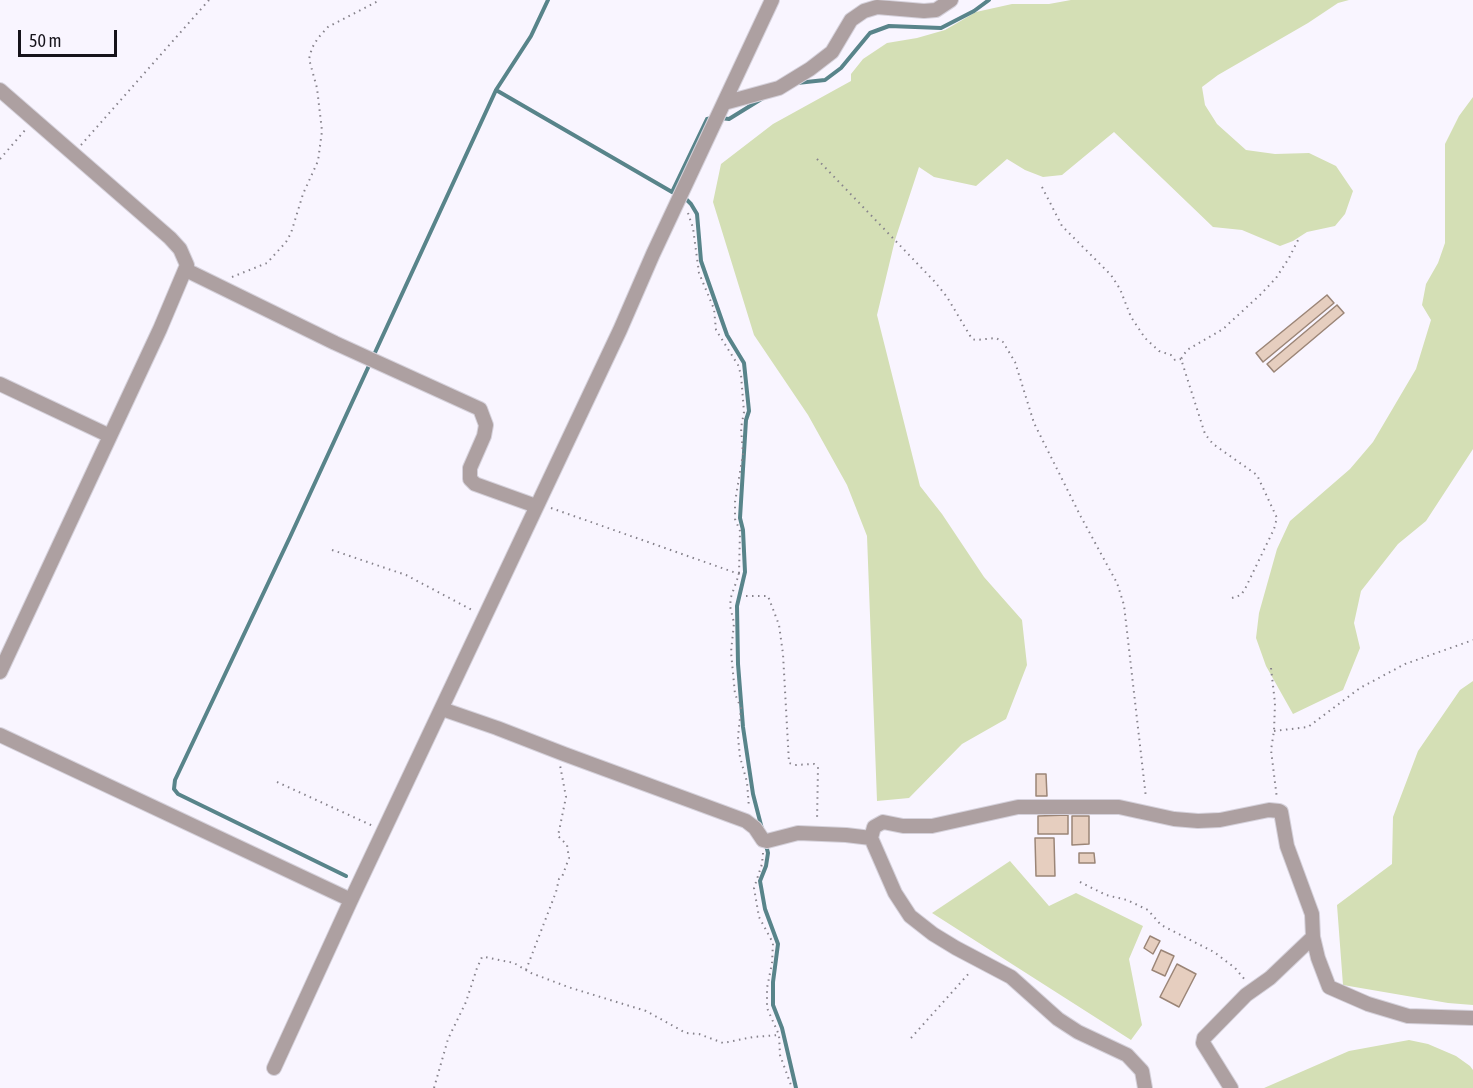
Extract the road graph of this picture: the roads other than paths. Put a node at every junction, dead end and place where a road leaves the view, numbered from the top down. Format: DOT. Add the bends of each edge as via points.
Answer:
graph roads {
  1 [pos="772,0"];
  2 [pos="951,0"];
  3 [pos="0,90"];
  4 [pos="724,103"];
  5 [pos="186,270"];
  6 [pos="0,384"];
  7 [pos="110,436"];
  8 [pos="536,506"];
  9 [pos="0,672"];
  10 [pos="442,710"];
  11 [pos="0,735"];
  12 [pos="871,838"];
  13 [pos="351,900"];
  14 [pos="1313,937"];
  15 [pos="1473,1018"];
  16 [pos="274,1068"];
  17 [pos="1145,1088"];
  18 [pos="1231,1088"];
  1 -- 4 [label="street"];
  2 -- 4 [label="street" via="936,10 878,7 864,11 851,20 832,52 810,69 778,88"];
  3 -- 5 [label="street" via="176,244 186,261"];
  4 -- 8 [label="street"];
  5 -- 7 [label="street"];
  5 -- 8 [label="street" via="480,409 486,425 470,468 470,479"];
  6 -- 7 [label="street"];
  7 -- 9 [label="street"];
  8 -- 10 [label="street"];
  10 -- 12 [label="street" via="750,823 763,840 817,833"];
  10 -- 13 [label="street"];
  11 -- 13 [label="street"];
  12 -- 14 [label="street" via="874,827 883,822 932,826 1018,807 1107,806 1174,819 1209,821 1277,810 1281,812 1287,846 1312,914"];
  12 -- 17 [label="street" via="895,893 910,916 933,934 1011,977 1078,1032 1127,1055 1142,1071"];
  13 -- 16 [label="street"];
  14 -- 15 [label="street" via="1328,984 1335,991 1408,1016"];
  14 -- 18 [label="street" via="1203,1040"];
}
